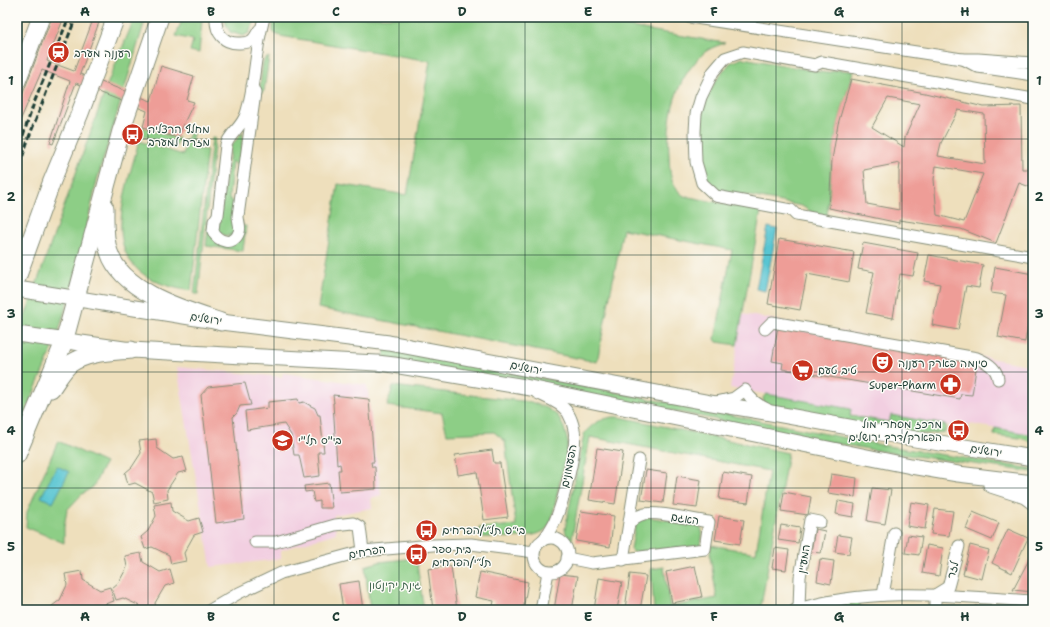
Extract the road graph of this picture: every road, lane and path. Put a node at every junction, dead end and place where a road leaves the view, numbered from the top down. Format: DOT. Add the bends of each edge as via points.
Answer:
graph roads {
  1 [pos="41,17"];
  2 [pos="116,17"];
  3 [pos="160,17"];
  4 [pos="216,17"];
  5 [pos="689,17"];
  6 [pos="263,18"];
  7 [pos="962,59"];
  8 [pos="1033,63"];
  9 [pos="1033,75"];
  10 [pos="17,81"];
  11 [pos="252,86"];
  12 [pos="1033,99"];
  13 [pos="105,189"];
  14 [pos="865,235"];
  15 [pos="1033,257"];
  16 [pos="1033,264"];
  17 [pos="17,278"];
  18 [pos="17,289"];
  19 [pos="73,298"];
  20 [pos="221,322"];
  21 [pos="765,329"];
  22 [pos="17,334"];
  23 [pos="60,341"];
  24 [pos="131,350"];
  25 [pos="998,379"];
  26 [pos="525,387"];
  27 [pos="32,418"];
  28 [pos="17,455"];
  29 [pos="1033,458"];
  30 [pos="639,460"];
  31 [pos="958,474"];
  32 [pos="1033,483"];
  33 [pos="1033,502"];
  34 [pos="820,522"];
  35 [pos="629,525"];
  36 [pos="894,533"];
  37 [pos="542,541"];
  38 [pos="255,542"];
  39 [pos="958,546"];
  40 [pos="362,551"];
  41 [pos="534,552"];
  42 [pos="567,558"];
  43 [pos="623,560"];
  44 [pos="548,572"];
  45 [pos="883,595"];
  46 [pos="935,595"];
  47 [pos="1033,601"];
  48 [pos="797,609"];
  49 [pos="210,610"];
  50 [pos="541,610"];
  51 [pos="935,610"];
  1 -- 10 [label="highway"];
  2 -- 17 [label="highway"];
  3 -- 13 [label="highway" via="121,131"];
  4 -- 6 [label="street" via="221,37 235,43 253,40"];
  5 -- 7 [label="street"];
  6 -- 11 [label="street"];
  7 -- 8 [label="street"];
  7 -- 9 [label="street" via="978,67"];
  11 -- 11 [label="street" via="243,120 226,145 218,215 212,231 217,238 226,242 234,239 239,231 238,216 255,92"];
  12 -- 15 [label="street" via="822,62 815,65 743,52 725,58 712,72 701,97 694,132 696,162 702,183 716,196 791,210 796,215"];
  13 -- 19 [label="highway"];
  13 -- 20 [label="highway" via="107,241 109,252 117,267 148,293 168,304"];
  14 -- 16 [label="street"];
  18 -- 19 [label="main road, ירושלים"];
  19 -- 20 [label="main road, ירושלים"];
  19 -- 23 [label="highway"];
  20 -- 29 [label="main road, ירושלים" via="389,343 711,404"];
  21 -- 25 [label="street" via="772,322 977,358 989,364"];
  22 -- 23 [label="main road, ירושלים"];
  23 -- 24 [label="main road, ירושלים"];
  23 -- 27 [label="highway"];
  24 -- 26 [label="main road, ירושלים" via="377,363"];
  24 -- 27 [label="highway" via="102,354 78,360 70,365"];
  26 -- 31 [label="main road, ירושלים"];
  26 -- 37 [label="street, הפעמונים" via="567,411 575,431 568,479 555,522"];
  27 -- 28 [label="highway"];
  30 -- 35 [label="street"];
  31 -- 32 [label="main road, ירושלים"];
  31 -- 33 [label="main road" via="1025,496"];
  34 -- 48 [label="street, המעיין" via="810,520"];
  35 -- 43 [label="street"];
  35 -- 43 [label="street, האגם" via="637,517 652,514 709,522 705,549"];
  36 -- 45 [label="street"];
  37 -- 41 [label="street"];
  37 -- 42 [label="street" via="558,540 565,546"];
  38 -- 40 [label="street" via="276,542 335,525 353,523 360,527"];
  39 -- 46 [label="street, לזר" via="948,587"];
  40 -- 41 [label="street, הפרחים" via="471,544"];
  40 -- 49 [label="street, הפרחים" via="281,573"];
  41 -- 44 [label="street" via="538,566"];
  42 -- 43 [label="street, האגם" via="592,563"];
  42 -- 44 [label="street" via="562,568"];
  44 -- 50 [label="street"];
  45 -- 46 [label="street, המעיין"];
  45 -- 48 [label="street, המעיין"];
  46 -- 47 [label="street, המעיין"];
  46 -- 51 [label="street"];
}
